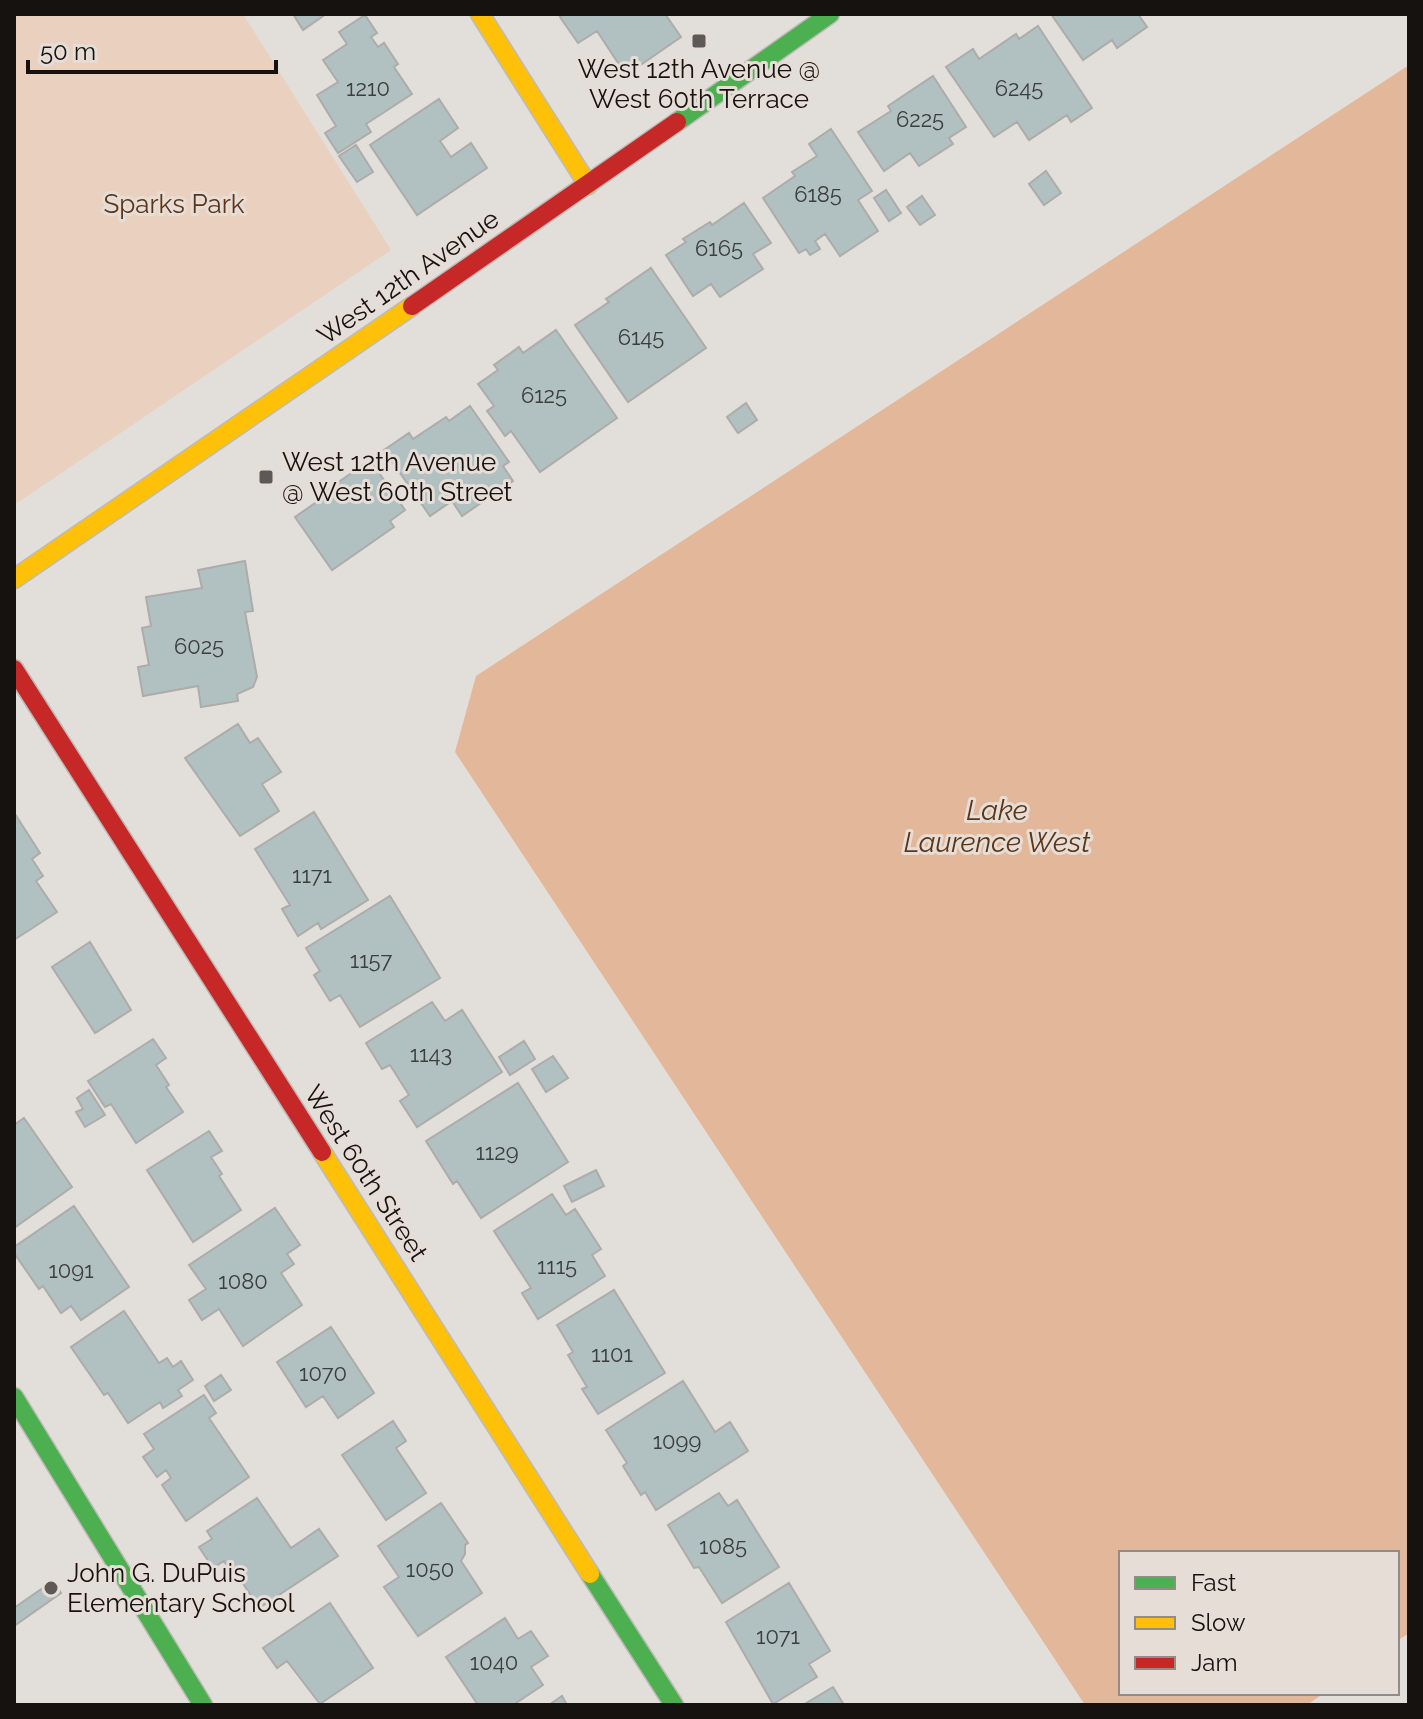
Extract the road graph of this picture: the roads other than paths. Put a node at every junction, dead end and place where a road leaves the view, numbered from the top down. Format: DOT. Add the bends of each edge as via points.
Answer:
graph roads {
  1 [pos="480,14"];
  2 [pos="830,14"];
  3 [pos="588,185"];
  4 [pos="14,579"];
  5 [pos="14,669"];
  6 [pos="14,1397"];
  7 [pos="203,1705"];
  8 [pos="674,1705"];
  1 -- 3 [label="street"];
  2 -- 3 [label="street, West 12th Avenue"];
  3 -- 4 [label="street, West 12th Avenue"];
  5 -- 8 [label="street, West 60th Street"];
  6 -- 7 [label="street"];
}
